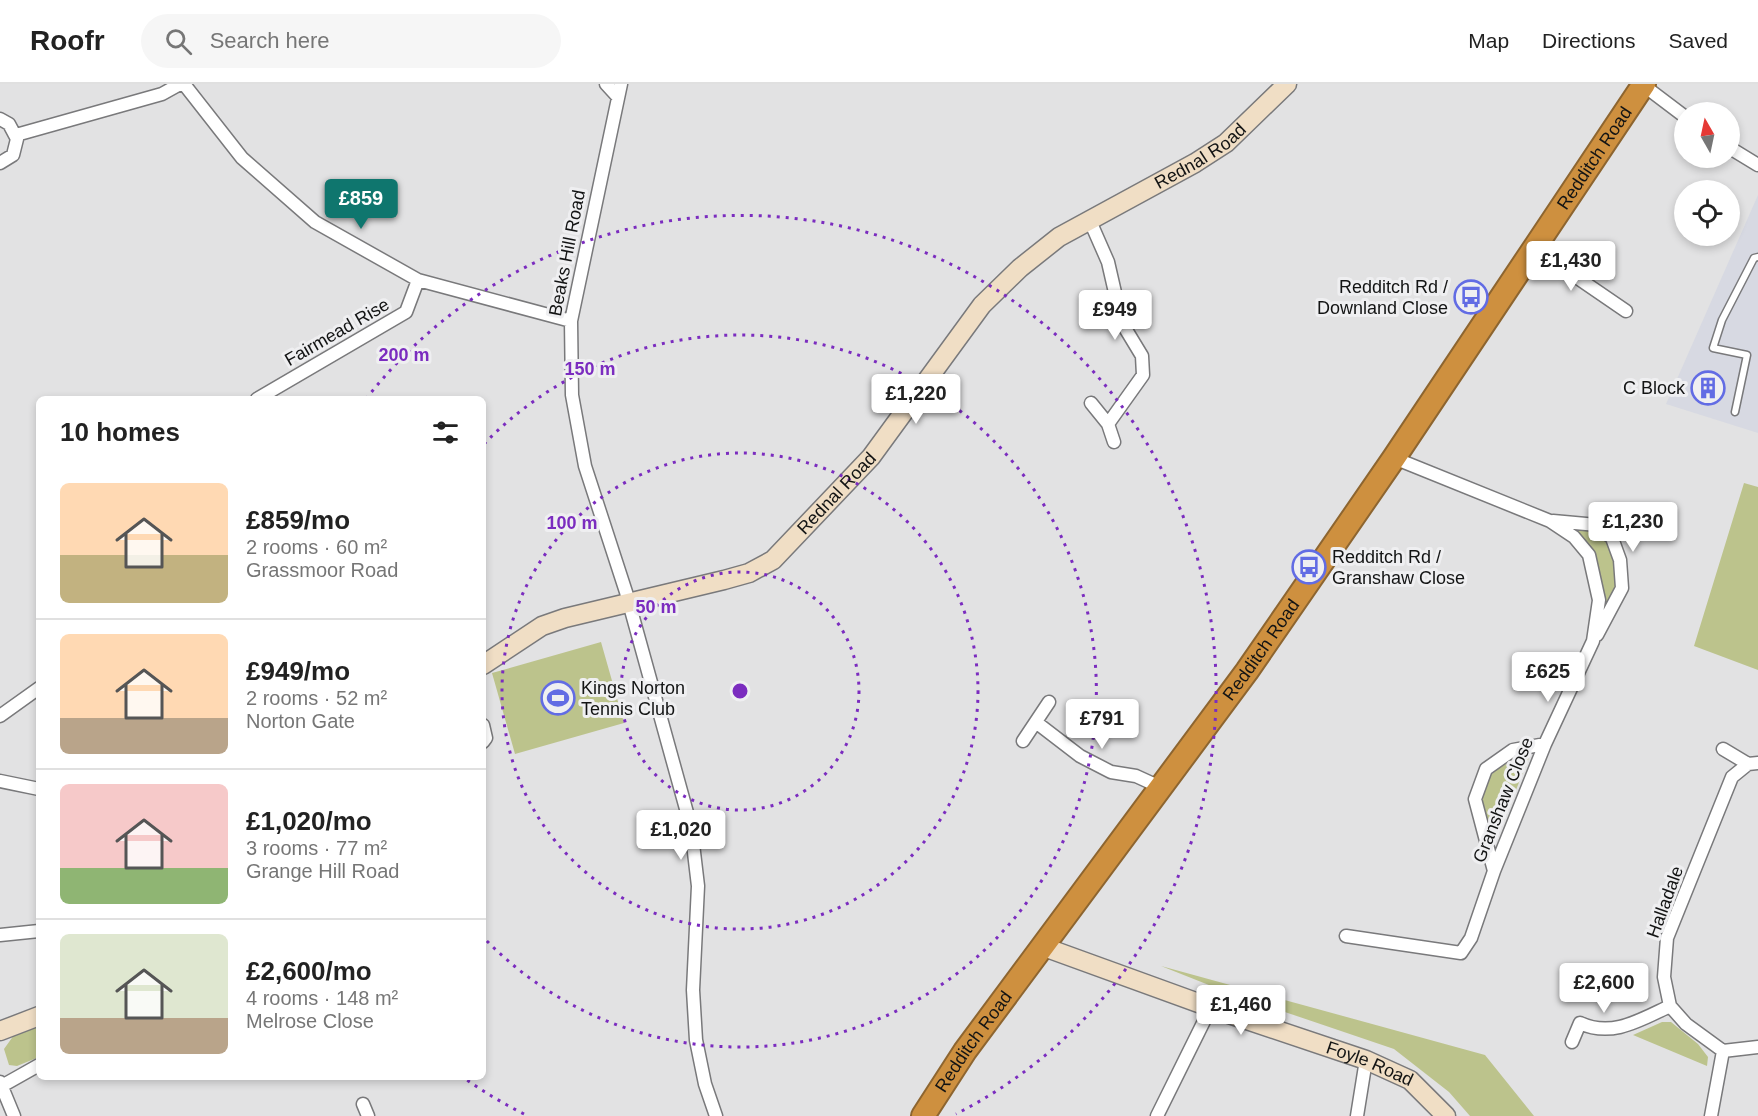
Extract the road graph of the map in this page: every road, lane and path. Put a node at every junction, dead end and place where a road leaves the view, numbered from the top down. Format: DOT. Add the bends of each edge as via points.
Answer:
graph roads {
  1 [pos="180,84"];
  2 [pos="184,84"];
  3 [pos="606,84"];
  4 [pos="1287,84"];
  5 [pos="1643,85"];
  6 [pos="619,90"];
  7 [pos="1674,108"];
  8 [pos="0,119"];
  9 [pos="16,135"];
  10 [pos="1740,154"];
  11 [pos="0,164"];
  12 [pos="1758,165"];
  13 [pos="1090,221"];
  14 [pos="1534,248"];
  15 [pos="1758,257"];
  16 [pos="418,280"];
  17 [pos="1626,311"];
  18 [pos="571,321"];
  19 [pos="262,396"];
  20 [pos="1091,403"];
  21 [pos="1735,412"];
  22 [pos="1108,424"];
  23 [pos="1114,442"];
  24 [pos="1394,458"];
  25 [pos="1550,521"];
  26 [pos="628,604"];
  27 [pos="1593,641"];
  28 [pos="486,663"];
  29 [pos="36,690"];
  30 [pos="1049,702"];
  31 [pos="0,716"];
  32 [pos="1037,723"];
  33 [pos="1023,741"];
  34 [pos="1545,744"];
  35 [pos="1723,749"];
  36 [pos="1753,764"];
  37 [pos="0,781"];
  38 [pos="1160,787"];
  39 [pos="36,788"];
  40 [pos="1494,871"];
  41 [pos="36,931"];
  42 [pos="0,935"];
  43 [pos="1346,936"];
  44 [pos="1044,947"];
  45 [pos="1670,1006"];
  46 [pos="1211,1007"];
  47 [pos="36,1017"];
  48 [pos="0,1031"];
  49 [pos="1572,1042"];
  50 [pos="1758,1047"];
  51 [pos="1723,1051"];
  52 [pos="1366,1060"];
  53 [pos="36,1067"];
  54 [pos="1,1085"];
  55 [pos="363,1104"];
  56 [pos="14,1116"];
  57 [pos="368,1116"];
  58 [pos="716,1116"];
  59 [pos="923,1116"];
  60 [pos="1157,1116"];
  61 [pos="1357,1116"];
  62 [pos="1446,1116"];
  63 [pos="1711,1116"];
  1 -- 9 [label="street" via="162,94"];
  2 -- 16 [label="street" via="242,158 315,222"];
  3 -- 6 [label="street"];
  4 -- 13 [label="street, Rednal Road" via="1226,143"];
  5 -- 7 [label="street"];
  5 -- 14 [label="highway, Redditch Road"];
  6 -- 18 [label="street, Beaks Hill Road"];
  8 -- 9 [label="street"];
  9 -- 11 [label="street" via="17,148"];
  10 -- 12 [label="street"];
  13 -- 22 [label="street" via="1108,262 1122,322 1142,356 1143,375"];
  13 -- 26 [label="street, Rednal Road" via="1059,237 982,306 870,457 773,560 749,573"];
  14 -- 17 [label="street"];
  14 -- 24 [label="highway, Redditch Road"];
  15 -- 21 [label="lane" via="1722,320 1713,348 1747,355"];
  16 -- 18 [label="street"];
  16 -- 19 [label="street, Fairmead Rise" via="406,312"];
  18 -- 26 [label="street, Beaks Hill Road" via="572,395 585,466"];
  20 -- 22 [label="street"];
  22 -- 23 [label="street"];
  24 -- 25 [label="street, Granshaw Close"];
  24 -- 38 [label="highway, Redditch Road" via="1247,671"];
  25 -- 27 [label="street, Granshaw Close" via="1574,537 1589,555 1599,600"];
  25 -- 27 [label="street" via="1597,525 1612,538 1620,560 1622,588"];
  26 -- 28 [label="street, Rednal Road" via="542,626"];
  26 -- 58 [label="street, Beaks Hill Road" via="691,827 698,886 693,990 696,1040"];
  27 -- 34 [label="street, Granshaw Close"];
  29 -- 31 [label="street"];
  30 -- 32 [label="street"];
  32 -- 33 [label="street"];
  32 -- 38 [label="street" via="1080,756 1111,772 1136,776"];
  34 -- 40 [label="street, Granshaw Close"];
  34 -- 40 [label="street" via="1513,750 1486,769 1474,799"];
  35 -- 36 [label="street"];
  36 -- 45 [label="street, Halladale" via="1732,777 1667,938 1664,976"];
  37 -- 39 [label="street"];
  38 -- 44 [label="highway, Redditch Road"];
  40 -- 43 [label="street, Granshaw Close" via="1461,953"];
  41 -- 42 [label="street"];
  44 -- 46 [label="street, Foyle Road"];
  44 -- 59 [label="highway, Redditch Road" via="964,1051"];
  45 -- 49 [label="street" via="1628,1027 1595,1030 1580,1023"];
  45 -- 51 [label="street" via="1686,1024"];
  46 -- 52 [label="street, Foyle Road"];
  46 -- 60 [label="street"];
  47 -- 48 [label="street"];
  50 -- 51 [label="street"];
  51 -- 63 [label="street"];
  52 -- 61 [label="street"];
  52 -- 62 [label="street, Foyle Road" via="1410,1080"];
  53 -- 54 [label="street"];
  54 -- 56 [label="street"];
  55 -- 57 [label="street"];
}
